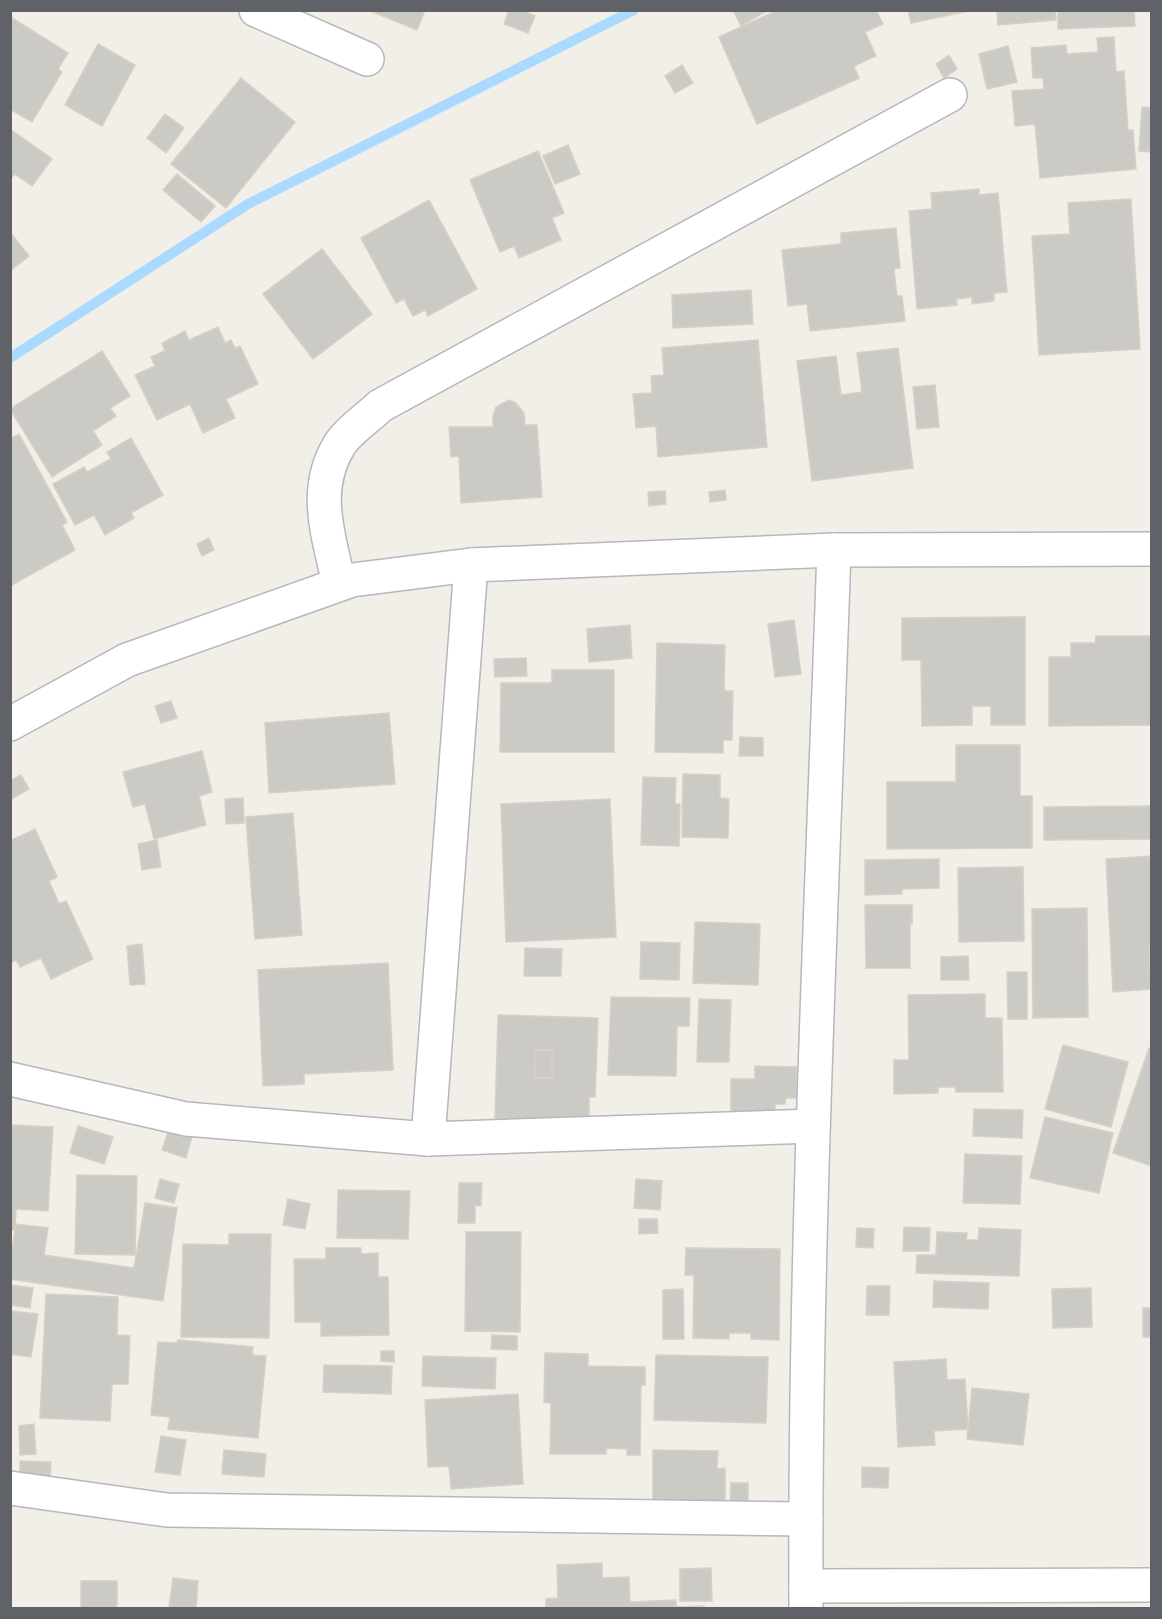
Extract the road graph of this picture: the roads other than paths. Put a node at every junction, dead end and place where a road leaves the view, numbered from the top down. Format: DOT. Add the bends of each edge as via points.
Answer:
graph roads {
  1 [pos="256,10"];
  2 [pos="367,59"];
  3 [pos="950,94"];
  4 [pos="1152,549"];
  5 [pos="834,550"];
  6 [pos="471,566"];
  7 [pos="339,584"];
  8 [pos="10,724"];
  9 [pos="10,1079"];
  10 [pos="813,1126"];
  11 [pos="428,1138"];
  12 [pos="10,1488"];
  13 [pos="806,1519"];
  14 [pos="1152,1585"];
  15 [pos="806,1597"];
  1 -- 2 [label="street"];
  3 -- 7 [label="street" via="380,406 341,443 325,475 322,504"];
  4 -- 5 [label="street"];
  5 -- 6 [label="street"];
  5 -- 10 [label="street"];
  6 -- 7 [label="street"];
  6 -- 11 [label="street"];
  7 -- 8 [label="street" via="127,660"];
  9 -- 11 [label="street" via="186,1119"];
  10 -- 11 [label="street"];
  10 -- 13 [label="street"];
  12 -- 13 [label="street" via="167,1510"];
  13 -- 15 [label="street"];
  14 -- 15 [label="street"];
}
